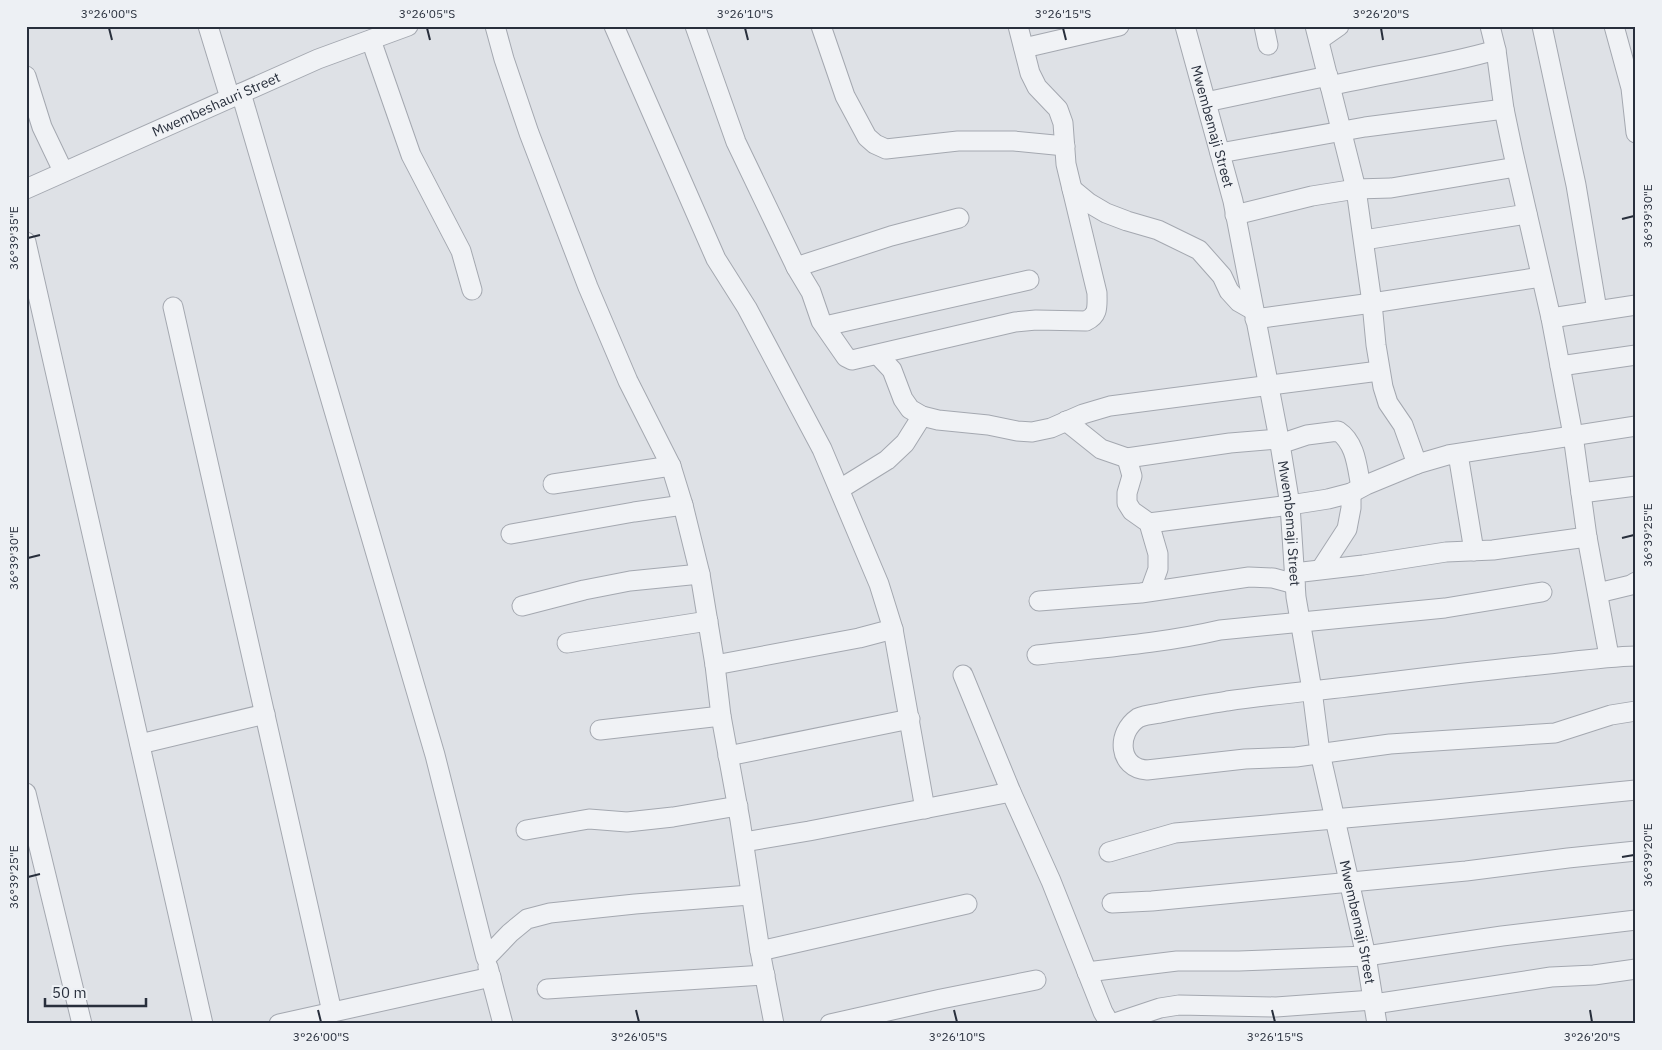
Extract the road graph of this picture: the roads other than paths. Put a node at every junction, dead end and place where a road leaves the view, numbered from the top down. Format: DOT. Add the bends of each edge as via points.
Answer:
graph roads {
  1 [pos="208,26"];
  2 [pos="408,26"];
  3 [pos="495,26"];
  4 [pos="614,26"];
  5 [pos="695,26"];
  6 [pos="821,26"];
  7 [pos="1018,26"];
  8 [pos="1119,26"];
  9 [pos="1185,26"];
  10 [pos="1264,26"];
  11 [pos="1339,26"];
  12 [pos="1490,26"];
  13 [pos="1542,26"];
  14 [pos="1614,26"];
  15 [pos="1317,33"];
  16 [pos="371,40"];
  17 [pos="1268,45"];
  18 [pos="1024,48"];
  19 [pos="1496,50"];
  20 [pos="26,76"];
  21 [pos="1329,81"];
  22 [pos="235,95"];
  23 [pos="1206,102"];
  24 [pos="1504,109"];
  25 [pos="1342,131"];
  26 [pos="1636,133"];
  27 [pos="1065,146"];
  28 [pos="1220,153"];
  29 [pos="1516,167"];
  30 [pos="63,171"];
  31 [pos="26,188"];
  32 [pos="1072,189"];
  33 [pos="1356,189"];
  34 [pos="1527,214"];
  35 [pos="1235,215"];
  36 [pos="959,218"];
  37 [pos="1364,240"];
  38 [pos="26,242"];
  39 [pos="796,267"];
  40 [pos="1541,277"];
  41 [pos="1030,280"];
  42 [pos="472,290"];
  43 [pos="1372,303"];
  44 [pos="1636,304"];
  45 [pos="173,307"];
  46 [pos="1597,310"];
  47 [pos="1254,314"];
  48 [pos="1551,318"];
  49 [pos="824,326"];
  50 [pos="878,355"];
  51 [pos="1636,355"];
  52 [pos="1560,366"];
  53 [pos="1379,370"];
  54 [pos="1268,384"];
  55 [pos="922,416"];
  56 [pos="1066,421"];
  57 [pos="1636,426"];
  58 [pos="1573,435"];
  59 [pos="1279,441"];
  60 [pos="1458,454"];
  61 [pos="1127,458"];
  62 [pos="1417,464"];
  63 [pos="671,466"];
  64 [pos="553,484"];
  65 [pos="1636,486"];
  66 [pos="840,489"];
  67 [pos="1356,490"];
  68 [pos="1581,493"];
  69 [pos="683,505"];
  70 [pos="1290,506"];
  71 [pos="1149,523"];
  72 [pos="511,534"];
  73 [pos="1588,537"];
  74 [pos="1474,551"];
  75 [pos="1321,570"];
  76 [pos="700,574"];
  77 [pos="1294,578"];
  78 [pos="1636,582"];
  79 [pos="1150,591"];
  80 [pos="1542,592"];
  81 [pos="1598,593"];
  82 [pos="1039,601"];
  83 [pos="522,606"];
  84 [pos="708,621"];
  85 [pos="1300,621"];
  86 [pos="893,628"];
  87 [pos="567,643"];
  88 [pos="1037,655"];
  89 [pos="1609,656"];
  90 [pos="1636,656"];
  91 [pos="715,665"];
  92 [pos="963,675"];
  93 [pos="1312,690"];
  94 [pos="1636,710"];
  95 [pos="265,714"];
  96 [pos="721,716"];
  97 [pos="910,720"];
  98 [pos="600,730"];
  99 [pos="140,744"];
  100 [pos="1320,753"];
  101 [pos="728,756"];
  102 [pos="1636,790"];
  103 [pos="1011,792"];
  104 [pos="26,793"];
  105 [pos="738,806"];
  106 [pos="925,809"];
  107 [pos="1336,818"];
  108 [pos="30,825"];
  109 [pos="526,830"];
  110 [pos="744,842"];
  111 [pos="1636,851"];
  112 [pos="1109,852"];
  113 [pos="1349,882"];
  114 [pos="750,895"];
  115 [pos="1112,903"];
  116 [pos="967,904"];
  117 [pos="1636,920"];
  118 [pos="760,950"];
  119 [pos="1366,956"];
  120 [pos="486,958"];
  121 [pos="1636,969"];
  122 [pos="1087,972"];
  123 [pos="765,975"];
  124 [pos="491,977"];
  125 [pos="1036,980"];
  126 [pos="547,989"];
  127 [pos="1374,1002"];
  128 [pos="332,1012"];
  129 [pos="82,1024"];
  130 [pos="203,1024"];
  131 [pos="279,1024"];
  132 [pos="503,1024"];
  133 [pos="774,1024"];
  134 [pos="830,1024"];
  135 [pos="1111,1024"];
  136 [pos="1378,1024"];
  1 -- 22 [label="street"];
  2 -- 16 [label="street, Mwembeshauri Street"];
  3 -- 63 [label="street" via="529,133 591,295 628,381"];
  4 -- 66 [label="street" via="716,259 747,308"];
  5 -- 39 [label="street" via="736,142"];
  6 -- 27 [label="street" via="845,96 866,137 886,149 958,141"];
  7 -- 18 [label="street"];
  8 -- 18 [label="street"];
  9 -- 23 [label="street, Mwembemaji Street"];
  10 -- 17 [label="street"];
  11 -- 15 [label="street"];
  12 -- 19 [label="street"];
  13 -- 46 [label="street" via="1576,185"];
  14 -- 26 [label="street" via="1631,88"];
  15 -- 21 [label="street"];
  16 -- 22 [label="street, Mwembeshauri Street"];
  16 -- 42 [label="street" via="411,155 461,251"];
  18 -- 27 [label="street" via="1037,87 1058,109"];
  19 -- 21 [label="street" via="1415,70"];
  19 -- 24 [label="street"];
  20 -- 30 [label="street" via="42,127"];
  21 -- 23 [label="street"];
  21 -- 25 [label="street"];
  22 -- 30 [label="street, Mwembeshauri Street"];
  22 -- 120 [label="street" via="435,755"];
  23 -- 28 [label="street, Mwembemaji Street"];
  24 -- 25 [label="street"];
  24 -- 29 [label="street"];
  25 -- 28 [label="street"];
  25 -- 33 [label="street"];
  27 -- 32 [label="street"];
  28 -- 35 [label="street, Mwembemaji Street"];
  29 -- 33 [label="street" via="1391,188"];
  29 -- 34 [label="street"];
  30 -- 31 [label="street, Mwembeshauri Street"];
  32 -- 47 [label="street" via="1106,213 1158,230 1199,250 1222,276 1229,291"];
  32 -- 50 [label="street" via="1097,293 1098,310 1094,317 1086,321 1015,322"];
  33 -- 35 [label="street"];
  33 -- 37 [label="street"];
  34 -- 37 [label="street"];
  34 -- 40 [label="street"];
  35 -- 47 [label="street, Mwembemaji Street"];
  36 -- 39 [label="street"];
  37 -- 43 [label="street"];
  38 -- 99 [label="street"];
  39 -- 49 [label="street" via="811,292"];
  40 -- 43 [label="street"];
  40 -- 48 [label="street"];
  41 -- 49 [label="street"];
  43 -- 47 [label="street"];
  43 -- 53 [label="street"];
  44 -- 46 [label="street"];
  45 -- 95 [label="street"];
  46 -- 48 [label="street"];
  47 -- 54 [label="street, Mwembemaji Street"];
  48 -- 52 [label="street"];
  49 -- 50 [label="street" via="849,359"];
  50 -- 55 [label="street" via="892,370 910,409"];
  51 -- 52 [label="street"];
  52 -- 58 [label="street"];
  53 -- 54 [label="street"];
  53 -- 62 [label="street" via="1388,403 1403,425"];
  54 -- 56 [label="street" via="1110,406"];
  54 -- 59 [label="street, Mwembemaji Street"];
  55 -- 56 [label="street" via="1032,432"];
  55 -- 66 [label="street" via="905,443 887,460"];
  56 -- 61 [label="street" via="1101,449"];
  57 -- 58 [label="street"];
  58 -- 60 [label="street"];
  58 -- 68 [label="street"];
  59 -- 61 [label="street" via="1230,443"];
  59 -- 67 [label="street" via="1338,431 1352,446"];
  59 -- 70 [label="street, Mwembemaji Street"];
  60 -- 62 [label="street"];
  60 -- 74 [label="street"];
  61 -- 71 [label="street" via="1132,476 1127,504"];
  62 -- 67 [label="street"];
  63 -- 64 [label="street"];
  63 -- 69 [label="street"];
  65 -- 68 [label="street"];
  66 -- 86 [label="street" via="880,584"];
  67 -- 70 [label="street"];
  67 -- 75 [label="street" via="1348,529"];
  68 -- 73 [label="street"];
  69 -- 72 [label="street"];
  69 -- 76 [label="street"];
  70 -- 71 [label="street"];
  70 -- 77 [label="street, Mwembemaji Street"];
  71 -- 79 [label="street" via="1158,554 1158,570"];
  73 -- 74 [label="street"];
  73 -- 81 [label="street"];
  74 -- 75 [label="street"];
  75 -- 77 [label="street"];
  76 -- 83 [label="street" via="630,581"];
  76 -- 84 [label="street"];
  77 -- 79 [label="street" via="1249,577"];
  77 -- 85 [label="street, Mwembemaji Street"];
  78 -- 81 [label="street"];
  79 -- 82 [label="street"];
  80 -- 85 [label="street" via="1445,608"];
  81 -- 89 [label="street"];
  84 -- 87 [label="street"];
  84 -- 91 [label="street"];
  85 -- 88 [label="street"];
  85 -- 93 [label="street, Mwembemaji Street"];
  86 -- 91 [label="street" via="859,638"];
  86 -- 97 [label="street"];
  89 -- 90 [label="street"];
  89 -- 93 [label="street"];
  91 -- 96 [label="street"];
  92 -- 103 [label="street"];
  93 -- 100 [label="street, Mwembemaji Street"];
  93 -- 100 [label="street" via="1141,716 1132,722 1122,744 1124,755 1138,770"];
  94 -- 100 [label="street" via="1555,733"];
  95 -- 99 [label="street"];
  95 -- 128 [label="street"];
  96 -- 98 [label="street"];
  96 -- 101 [label="street"];
  97 -- 101 [label="street"];
  97 -- 106 [label="street"];
  99 -- 130 [label="street"];
  100 -- 107 [label="street, Mwembemaji Street"];
  101 -- 105 [label="street"];
  102 -- 107 [label="street"];
  103 -- 106 [label="street"];
  103 -- 122 [label="street"];
  104 -- 108 [label="street"];
  105 -- 109 [label="street" via="627,822 588,819"];
  105 -- 110 [label="street"];
  106 -- 110 [label="street"];
  107 -- 112 [label="street" via="1175,832"];
  107 -- 113 [label="street, Mwembemaji Street"];
  108 -- 129 [label="street"];
  110 -- 114 [label="street"];
  111 -- 113 [label="street"];
  113 -- 115 [label="street"];
  113 -- 119 [label="street, Mwembemaji Street"];
  114 -- 118 [label="street"];
  114 -- 120 [label="street" via="550,913 527,920"];
  116 -- 118 [label="street"];
  117 -- 119 [label="street"];
  118 -- 123 [label="street"];
  119 -- 122 [label="street" via="1177,961"];
  119 -- 127 [label="street, Mwembemaji Street"];
  120 -- 124 [label="street"];
  121 -- 127 [label="street"];
  122 -- 135 [label="street"];
  123 -- 126 [label="street"];
  123 -- 133 [label="street"];
  124 -- 128 [label="street"];
  124 -- 132 [label="street"];
  125 -- 134 [label="street"];
  127 -- 135 [label="street" via="1276,1007 1179,1005"];
  127 -- 136 [label="street, Mwembemaji Street"];
  128 -- 131 [label="street"];
}
